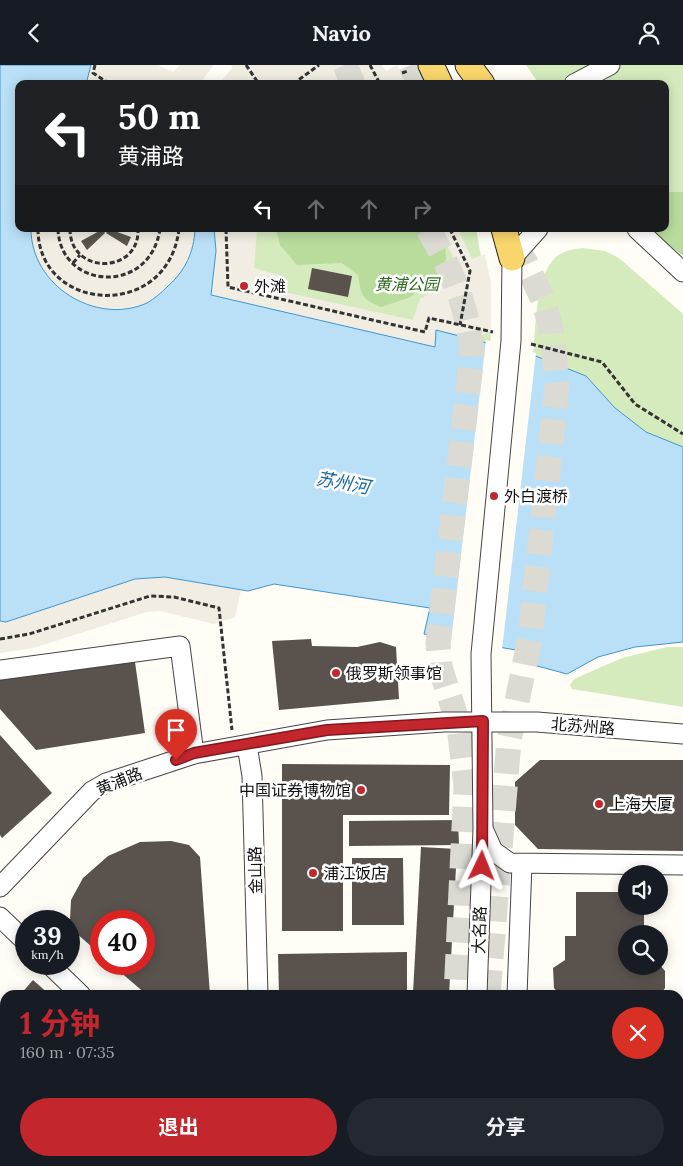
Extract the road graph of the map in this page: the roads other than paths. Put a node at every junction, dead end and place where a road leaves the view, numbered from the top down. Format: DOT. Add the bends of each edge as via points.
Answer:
graph roads {
  1 [pos="468,65"];
  2 [pos="610,65"];
  3 [pos="419,68"];
  4 [pos="435,80"];
  5 [pos="479,80"];
  6 [pos="582,80"];
  7 [pos="505,232"];
  8 [pos="517,232"];
  9 [pos="535,232"];
  10 [pos="639,232"];
  11 [pos="512,258"];
  12 [pos="683,272"];
  13 [pos="0,670"];
  14 [pos="483,721"];
  15 [pos="683,734"];
  16 [pos="241,746"];
  17 [pos="194,753"];
  18 [pos="483,829"];
  19 [pos="522,864"];
  20 [pos="683,865"];
  21 [pos="0,887"];
  22 [pos="0,917"];
  23 [pos="15,931"];
  24 [pos="60,975"];
  25 [pos="76,990"];
  26 [pos="258,990"];
  27 [pos="477,990"];
  28 [pos="517,990"];
  1 -- 5 [label="main road"];
  2 -- 6 [label="street"];
  3 -- 4 [label="main road"];
  7 -- 11 [label="main road"];
  8 -- 11 [label="main road"];
  9 -- 11 [label="street"];
  10 -- 12 [label="street"];
  11 -- 14 [label="street, 大名路" via="511,341 481,654"];
  13 -- 17 [label="street" via="180,646"];
  14 -- 15 [label="street, 北苏州路" via="537,722"];
  14 -- 16 [label="street, 黄浦路" via="327,730"];
  14 -- 18 [label="street, 大名路"];
  16 -- 17 [label="street, 黄浦路"];
  16 -- 26 [label="street, 金山路" via="253,783"];
  17 -- 21 [label="street, 黄浦路" via="106,783 92,791"];
  18 -- 19 [label="street" via="493,851 510,863"];
  18 -- 27 [label="street, 大名路"];
  19 -- 20 [label="street"];
  19 -- 28 [label="street"];
  22 -- 23 [label="street"];
  24 -- 25 [label="street"];
}
